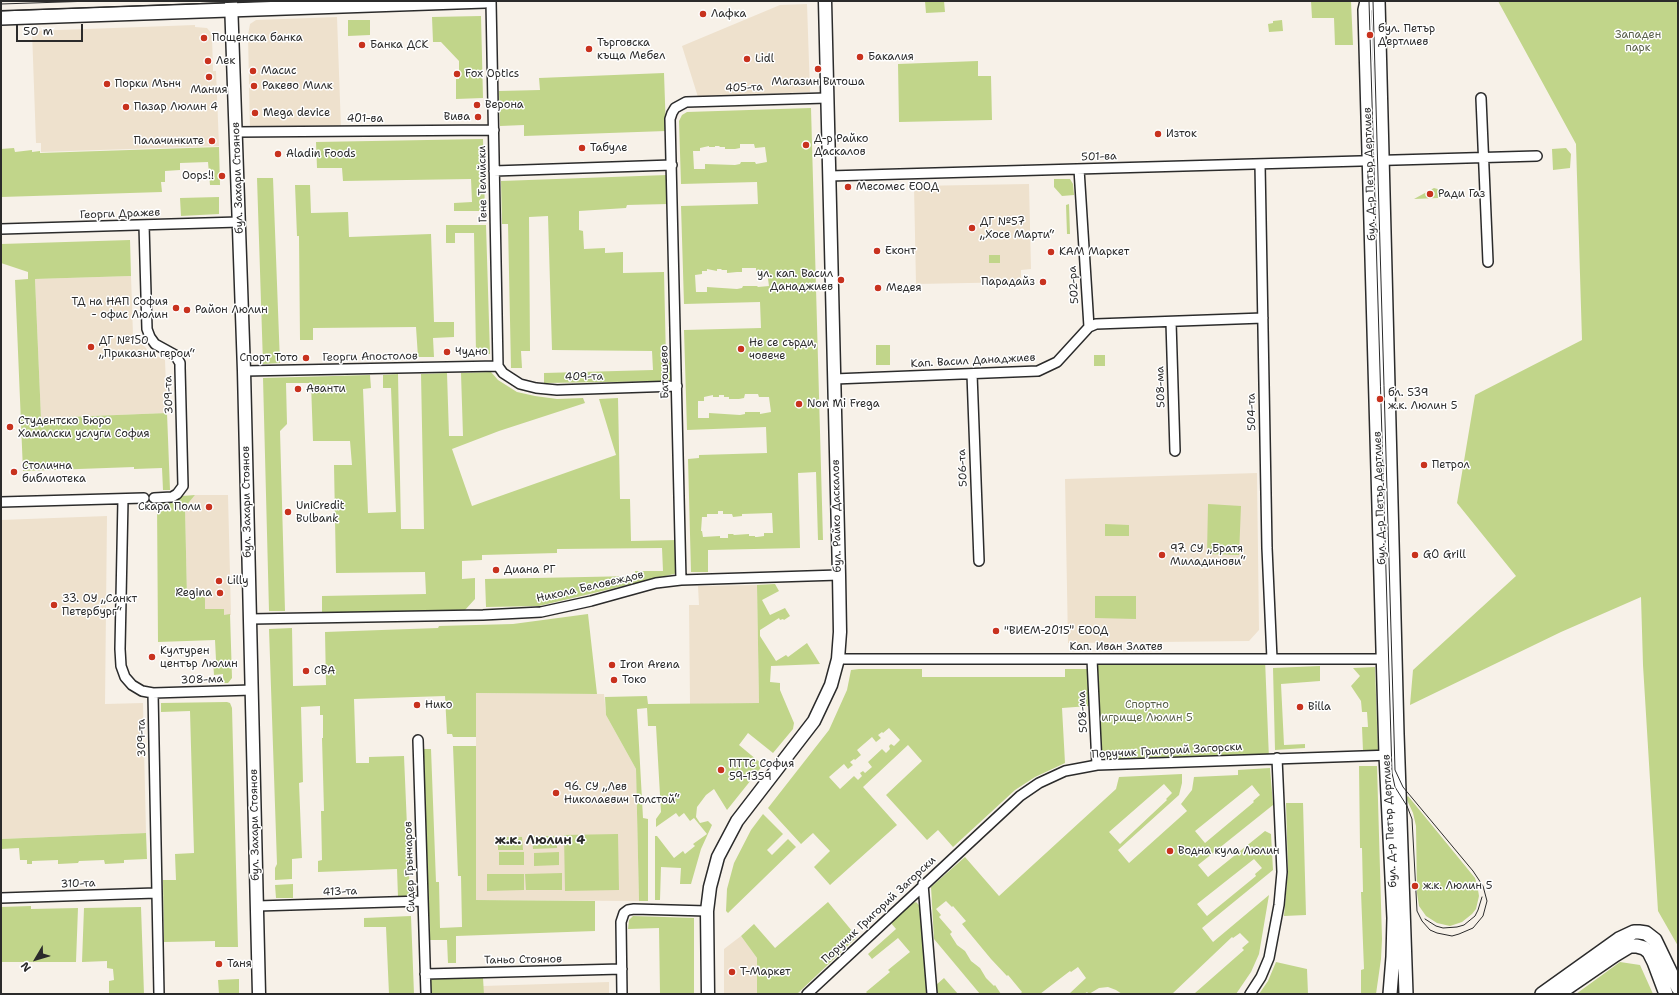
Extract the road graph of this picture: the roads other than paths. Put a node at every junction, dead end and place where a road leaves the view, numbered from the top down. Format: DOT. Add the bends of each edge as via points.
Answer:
graph roads {
  1 [pos="485,1"];
  2 [pos="491,1"];
  3 [pos="825,1"];
  4 [pos="1367,1"];
  5 [pos="1378,1"];
  6 [pos="232,5"];
  7 [pos="1,18"];
  8 [pos="827,98"];
  9 [pos="1481,98"];
  10 [pos="670,119"];
  11 [pos="494,130"];
  12 [pos="237,132"];
  13 [pos="1537,156"];
  14 [pos="1483,157"];
  15 [pos="1376,162"];
  16 [pos="1260,164"];
  17 [pos="672,165"];
  18 [pos="1079,169"];
  19 [pos="494,172"];
  20 [pos="829,176"];
  21 [pos="239,222"];
  22 [pos="144,225"];
  23 [pos="1,229"];
  24 [pos="1488,262"];
  25 [pos="1263,318"];
  26 [pos="1171,322"];
  27 [pos="1089,327"];
  28 [pos="498,366"];
  29 [pos="244,371"];
  30 [pos="972,374"];
  31 [pos="834,379"];
  32 [pos="677,386"];
  33 [pos="1175,451"];
  34 [pos="144,498"];
  35 [pos="154,498"];
  36 [pos="124,499"];
  37 [pos="1,502"];
  38 [pos="979,561"];
  39 [pos="839,575"];
  40 [pos="681,580"];
  41 [pos="250,619"];
  42 [pos="838,659"];
  43 [pos="1092,659"];
  44 [pos="1272,659"];
  45 [pos="1389,659"];
  46 [pos="252,690"];
  47 [pos="153,693"];
  48 [pos="418,740"];
  49 [pos="1392,755"];
  50 [pos="1277,758"];
  51 [pos="1097,765"];
  52 [pos="923,884"];
  53 [pos="156,893"];
  54 [pos="1,898"];
  55 [pos="423,901"];
  56 [pos="257,906"];
  57 [pos="707,911"];
  58 [pos="622,969"];
  59 [pos="425,974"];
  60 [pos="1678,988"];
  61 [pos="159,994"];
  62 [pos="259,994"];
  63 [pos="426,994"];
  64 [pos="622,994"];
  65 [pos="708,994"];
  66 [pos="807,994"];
  67 [pos="932,994"];
  68 [pos="1250,994"];
  69 [pos="1390,994"];
  70 [pos="1406,994"];
  71 [pos="1542,994"];
  72 [pos="1558,994"];
  73 [pos="1666,994"];
  1 -- 6 [label="main road"];
  2 -- 11 [label="street, Гене Телийски"];
  3 -- 8 [label="street, бул. Райко Даскалов"];
  4 -- 15 [label="main road, бул. Д-р Петър Дертлиев" via="1365,10"];
  5 -- 15 [label="main road, бул. Д-р Петър Дертлиев"];
  6 -- 7 [label="main road"];
  6 -- 12 [label="street, бул. Захари Стоянов"];
  8 -- 10 [label="street, 405-та" via="686,102 675,108"];
  8 -- 20 [label="street, бул. Райко Даскалов"];
  9 -- 14 [label="street"];
  10 -- 17 [label="street, Батошево"];
  11 -- 12 [label="street, 401-ва"];
  11 -- 19 [label="street, Гене Телийски"];
  12 -- 21 [label="street, бул. Захари Стоянов"];
  13 -- 14 [label="street, 501-ва"];
  14 -- 15 [label="street, 501-ва"];
  14 -- 24 [label="street"];
  15 -- 16 [label="street, 501-ва"];
  15 -- 45 [label="main road, бул. Д-р Петър Дертлиев"];
  16 -- 18 [label="street, 501-ва"];
  16 -- 25 [label="street, 504-та"];
  17 -- 19 [label="street"];
  17 -- 32 [label="street, Батошево"];
  18 -- 20 [label="street, 501-ва"];
  18 -- 27 [label="street, 502-ра"];
  19 -- 28 [label="street, Гене Телийски"];
  20 -- 31 [label="street, бул. Райко Даскалов"];
  21 -- 22 [label="street, Георги Дражев"];
  21 -- 29 [label="street, бул. Захари Стоянов"];
  22 -- 23 [label="street, Георги Дражев"];
  22 -- 35 [label="street, 309-та" via="147,329 155,344 175,355 180,363 184,481 177,494"];
  25 -- 26 [label="street"];
  25 -- 44 [label="street, 504-та" via="1267,548"];
  26 -- 27 [label="street" via="1096,324"];
  26 -- 33 [label="street, 508-ма"];
  27 -- 30 [label="street, Кап. Васил Данаджиев" via="1057,362 1038,371"];
  28 -- 29 [label="street, Георги Апостолов"];
  28 -- 32 [label="street, 409-та" via="503,373 520,384 536,388 557,390"];
  29 -- 41 [label="street, бул. Захари Стоянов"];
  30 -- 31 [label="street, Кап. Васил Данаджиев"];
  30 -- 38 [label="street, 506-та"];
  31 -- 39 [label="street, бул. Райко Даскалов"];
  32 -- 40 [label="street, Батошево"];
  34 -- 36 [label="street"];
  36 -- 37 [label="street"];
  36 -- 47 [label="street" via="121,666 125,677 132,685 142,691"];
  39 -- 40 [label="street, Никола Беловеждов"];
  39 -- 42 [label="street, бул. Райко Даскалов"];
  40 -- 41 [label="street, Никола Беловеждов" via="656,583 541,612"];
  41 -- 46 [label="street, бул. Захари Стоянов"];
  42 -- 43 [label="street, Кап. Иван Златев"];
  42 -- 57 [label="street, бул. Райко Даскалов" via="831,685 814,721 729,834 718,856"];
  43 -- 44 [label="street, Кап. Иван Златев"];
  43 -- 51 [label="street, 508-ма"];
  44 -- 45 [label="street, Кап. Иван Златев"];
  45 -- 49 [label="main road, бул. Д-р Петър Дертлиев"];
  46 -- 47 [label="street, 308-ма"];
  46 -- 56 [label="street, бул. Захари Стоянов"];
  47 -- 53 [label="street, 309-та"];
  48 -- 55 [label="street, Сидер Грънчаров"];
  49 -- 50 [label="street, Поручик Григорий Загорски"];
  49 -- 69 [label="main road, бул. Д-р Петър Дертлиев" via="1394,957"];
  49 -- 70 [label="main road, бул. Д-р Петър Дертлиев"];
  50 -- 51 [label="street, Поручик Григорий Загорски"];
  50 -- 68 [label="street" via="1282,872 1279,905 1269,958"];
  51 -- 52 [label="street, Поручик Григорий Загорски" via="1065,771 1020,796"];
  52 -- 66 [label="street, Поручик Григорий Загорски"];
  52 -- 67 [label="street"];
  53 -- 54 [label="street, 310-та"];
  53 -- 61 [label="street, 309-та"];
  55 -- 56 [label="street, 413-та"];
  55 -- 59 [label="street, Сидер Грънчаров"];
  56 -- 62 [label="street, бул. Захари Стоянов"];
  57 -- 58 [label="street" via="628,910 621,922"];
  57 -- 65 [label="street, бул. Райко Даскалов"];
  58 -- 59 [label="street, Таньо Стоянов"];
  58 -- 64 [label="street"];
  59 -- 63 [label="street, Сидер Грънчаров"];
  60 -- 71 [label="main road" via="1655,940 1646,933 1634,932"];
  72 -- 73 [label="main road" via="1630,946 1644,948 1649,952"];
}
